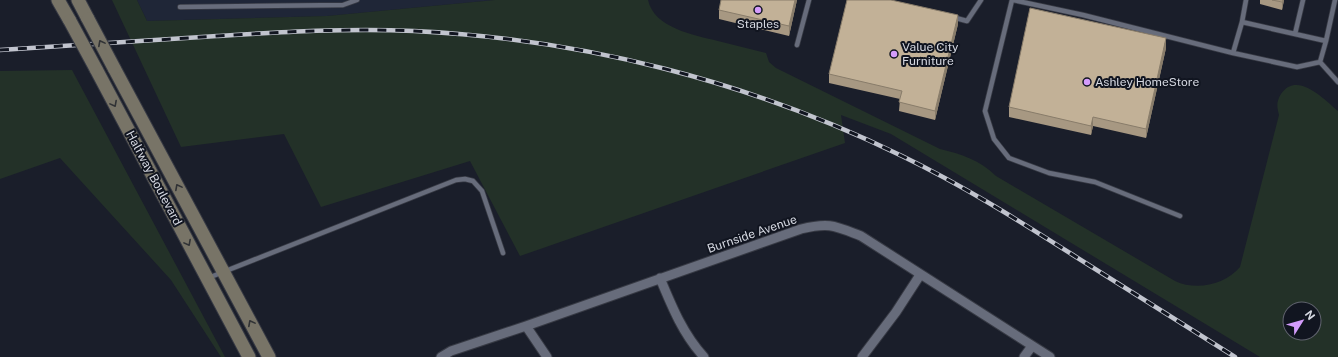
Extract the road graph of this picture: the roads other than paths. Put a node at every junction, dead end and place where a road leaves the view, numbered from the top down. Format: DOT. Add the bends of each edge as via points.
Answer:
graph roads {
  1 [pos="58,0"];
  2 [pos="78,0"];
  3 [pos="357,0"];
  4 [pos="808,0"];
  5 [pos="981,0"];
  6 [pos="1012,0"];
  7 [pos="1246,0"];
  8 [pos="1303,0"];
  9 [pos="1335,0"];
  10 [pos="180,7"];
  11 [pos="1336,9"];
  12 [pos="947,16"];
  13 [pos="1242,22"];
  14 [pos="1295,34"];
  15 [pos="1326,41"];
  16 [pos="796,45"];
  17 [pos="1232,53"];
  18 [pos="1320,62"];
  19 [pos="1338,82"];
  20 [pos="1180,216"];
  21 [pos="503,253"];
  22 [pos="223,271"];
  23 [pos="920,274"];
  24 [pos="206,278"];
  25 [pos="660,278"];
  26 [pos="526,326"];
  27 [pos="1032,346"];
  28 [pos="249,357"];
  29 [pos="269,357"];
  30 [pos="441,357"];
  31 [pos="547,357"];
  32 [pos="704,357"];
  33 [pos="862,357"];
  34 [pos="1024,357"];
  35 [pos="1050,357"];
  1 -- 24 [label="main road, Halfway Boulevard, one-way, bridge"];
  22 -- 2 [label="main road, Halfway Boulevard, one-way, bridge"];
  3 -- 10 [label="lane" via="343,5"];
  4 -- 16 [label="lane"];
  5 -- 12 [label="lane" via="967,21"];
  6 -- 17 [label="lane" via="1083,15"];
  6 -- 20 [label="lane" via="985,111 994,139 1009,158 1049,173 1095,182"];
  7 -- 13 [label="lane"];
  8 -- 14 [label="lane"];
  9 -- 11 [label="lane"];
  11 -- 15 [label="lane"];
  13 -- 14 [label="lane"];
  13 -- 17 [label="lane"];
  14 -- 15 [label="lane"];
  15 -- 18 [label="lane"];
  17 -- 18 [label="lane" via="1297,67"];
  18 -- 19 [label="lane"];
  21 -- 22 [label="lane" via="482,191 473,181 465,179 456,180"];
  22 -- 24 [label="lane"];
  29 -- 22 [label="main road, Halfway Boulevard, one-way"];
  23 -- 25 [label="street, Burnside Avenue" via="861,236 828,224 801,229"];
  23 -- 27 [label="street, Burnside Avenue"];
  23 -- 33 [label="street" via="896,312"];
  24 -- 28 [label="main road, Halfway Boulevard"];
  25 -- 26 [label="street, Burnside Avenue"];
  25 -- 32 [label="street" via="678,321"];
  26 -- 30 [label="street, Burnside Avenue" via="451,351"];
  26 -- 31 [label="street"];
  27 -- 34 [label="street"];
  27 -- 35 [label="street, Burnside Avenue"];
}
